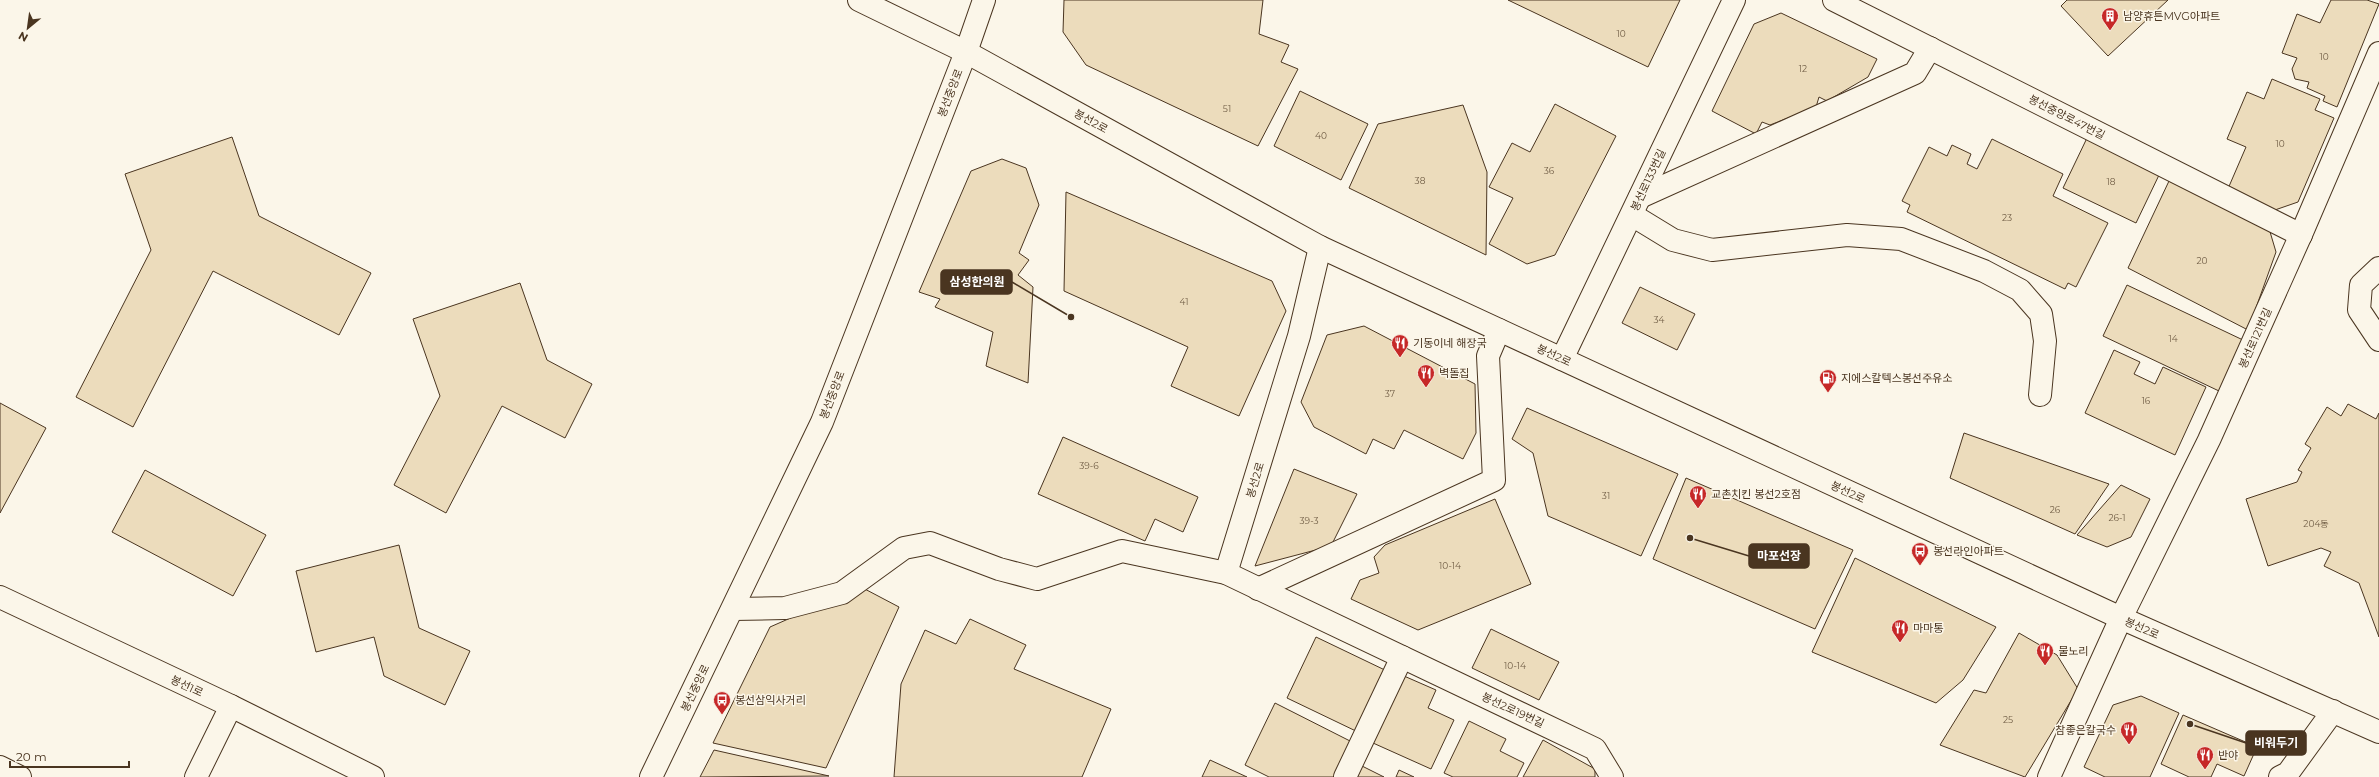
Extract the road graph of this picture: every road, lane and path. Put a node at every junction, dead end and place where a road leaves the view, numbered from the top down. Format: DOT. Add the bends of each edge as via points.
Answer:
graph roads {
  1 [pos="859,0"];
  2 [pos="984,0"];
  3 [pos="1734,0"];
  4 [pos="1834,0"];
  5 [pos="1930,48"];
  6 [pos="966,52"];
  7 [pos="2379,53"];
  8 [pos="1636,206"];
  9 [pos="2301,235"];
  10 [pos="1320,247"];
  11 [pos="2379,268"];
  12 [pos="1499,330"];
  13 [pos="2379,340"];
  14 [pos="1562,359"];
  15 [pos="2040,395"];
  16 [pos="1226,573"];
  17 [pos="1258,589"];
  18 [pos="0,597"];
  19 [pos="733,609"];
  20 [pos="2122,618"];
  21 [pos="1402,657"];
  22 [pos="231,706"];
  23 [pos="2333,711"];
  24 [pos="2379,732"];
  25 [pos="0,767"];
  26 [pos="20,777"];
  27 [pos="196,777"];
  28 [pos="373,777"];
  29 [pos="651,777"];
  30 [pos="1345,777"];
  31 [pos="1612,777"];
  32 [pos="2049,777"];
  33 [pos="2280,777"];
  1 -- 6 [label="street, 봉선2로"];
  2 -- 6 [label="street, 봉선중앙로"];
  3 -- 8 [label="street, 봉선로133번길"];
  4 -- 5 [label="street, 봉선중앙로47번길"];
  5 -- 8 [label="street" via="1914,73 1718,160"];
  5 -- 9 [label="street, 봉선중앙로47번길"];
  6 -- 10 [label="street, 봉선2로"];
  6 -- 19 [label="street, 봉선중앙로" via="822,422"];
  7 -- 9 [label="street, 봉선로121번길"];
  8 -- 14 [label="street, 봉선로133번길"];
  8 -- 15 [label="street" via="1673,240 1712,250 1847,236 1901,239 1984,271 2020,290 2041,314 2045,341"];
  9 -- 20 [label="street, 봉선로121번길" via="2209,440"];
  10 -- 12 [label="street, 봉선2로"];
  10 -- 16 [label="street, 봉선2로" via="1299,336"];
  11 -- 13 [label="street" via="2361,285 2359,310"];
  12 -- 14 [label="street, 봉선2로"];
  12 -- 17 [label="street" via="1488,356 1494,480"];
  14 -- 20 [label="street, 봉선2로"];
  16 -- 17 [label="street, 봉선2로19번길"];
  16 -- 19 [label="street, 봉선2로19번길" via="1122,551 1038,579 999,569 930,543 904,548 842,593 785,608"];
  17 -- 21 [label="street, 봉선2로19번길"];
  18 -- 22 [label="street, 봉선1로"];
  19 -- 29 [label="street, 봉선중앙로"];
  20 -- 23 [label="street, 봉선2로"];
  20 -- 32 [label="street, 봉선로121번길"];
  21 -- 30 [label="street"];
  21 -- 31 [label="street, 봉선2로19번길" via="1595,749"];
  22 -- 27 [label="street"];
  22 -- 28 [label="street, 봉선1로"];
  23 -- 24 [label="street, 봉선2로"];
  23 -- 33 [label="street" via="2288,773"];
  25 -- 26 [label="street"];
}
